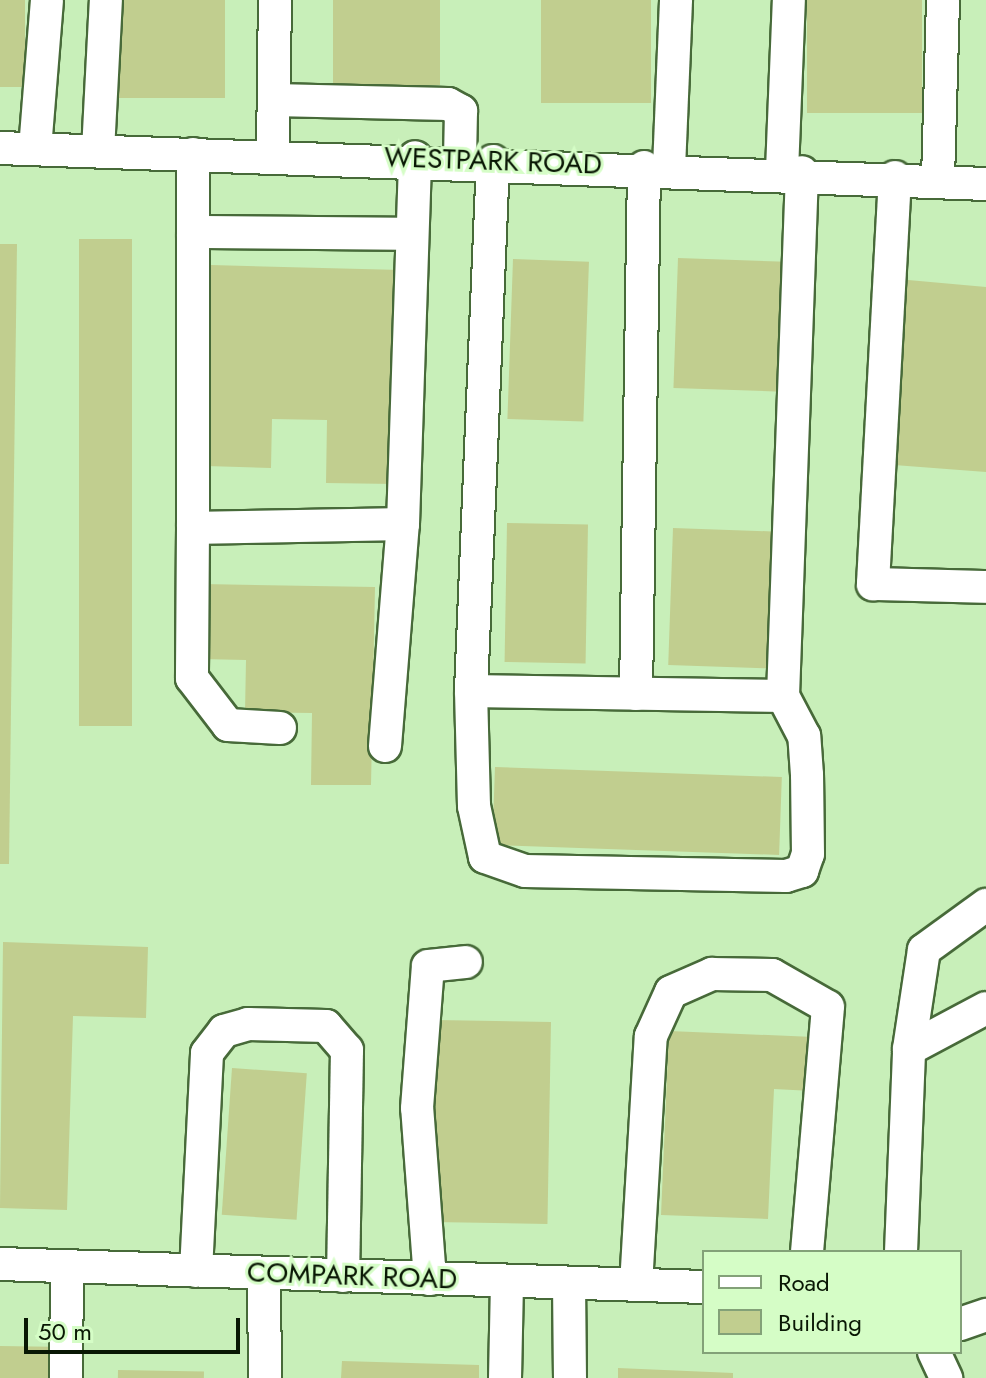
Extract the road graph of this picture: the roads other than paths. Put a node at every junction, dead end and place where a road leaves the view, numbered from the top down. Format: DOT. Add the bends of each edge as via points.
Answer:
graph roads {
  1 [pos="47,0"];
  2 [pos="106,0"];
  3 [pos="275,0"];
  4 [pos="676,0"];
  5 [pos="789,0"];
  6 [pos="943,0"];
  7 [pos="274,100"];
  8 [pos="0,148"];
  9 [pos="35,149"];
  10 [pos="98,151"];
  11 [pos="193,154"];
  12 [pos="273,155"];
  13 [pos="415,157"];
  14 [pos="460,160"];
  15 [pos="493,161"];
  16 [pos="656,167"];
  17 [pos="792,172"];
  18 [pos="895,177"];
  19 [pos="938,179"];
  20 [pos="986,184"];
  21 [pos="193,232"];
  22 [pos="412,234"];
  23 [pos="403,524"];
  24 [pos="193,528"];
  25 [pos="986,587"];
  26 [pos="471,691"];
  27 [pos="636,694"];
  28 [pos="783,696"];
  29 [pos="280,728"];
  30 [pos="385,746"];
  31 [pos="986,905"];
  32 [pos="466,962"];
  33 [pos="986,1008"];
  34 [pos="909,1049"];
  35 [pos="807,1250"];
  36 [pos="901,1250"];
  37 [pos="0,1264"];
  38 [pos="67,1266"];
  39 [pos="196,1271"];
  40 [pos="264,1273"];
  41 [pos="343,1276"];
  42 [pos="430,1279"];
  43 [pos="507,1281"];
  44 [pos="569,1283"];
  45 [pos="636,1285"];
  46 [pos="702,1287"];
  47 [pos="986,1315"];
  48 [pos="962,1323"];
  49 [pos="935,1354"];
  50 [pos="66,1378"];
  51 [pos="265,1378"];
  52 [pos="505,1378"];
  53 [pos="570,1378"];
  54 [pos="946,1378"];
  1 -- 9 [label="street"];
  2 -- 10 [label="street"];
  3 -- 7 [label="street"];
  4 -- 16 [label="street"];
  5 -- 17 [label="street"];
  6 -- 19 [label="street"];
  7 -- 12 [label="street"];
  7 -- 14 [label="street" via="448,104 461,111"];
  8 -- 9 [label="street, WESTPARK ROAD"];
  9 -- 10 [label="street, WESTPARK ROAD"];
  10 -- 11 [label="street, WESTPARK ROAD"];
  11 -- 12 [label="street, WESTPARK ROAD"];
  11 -- 21 [label="street"];
  12 -- 13 [label="street, WESTPARK ROAD"];
  13 -- 14 [label="street, WESTPARK ROAD"];
  13 -- 22 [label="street"];
  14 -- 15 [label="street, WESTPARK ROAD"];
  15 -- 16 [label="street, WESTPARK ROAD"];
  15 -- 26 [label="street"];
  16 -- 17 [label="street, WESTPARK ROAD"];
  16 -- 27 [label="street"];
  17 -- 18 [label="street, WESTPARK ROAD"];
  17 -- 28 [label="street"];
  18 -- 19 [label="street, WESTPARK ROAD"];
  18 -- 25 [label="street" via="873,584"];
  19 -- 20 [label="street, WESTPARK ROAD"];
  21 -- 22 [label="street"];
  21 -- 24 [label="street"];
  22 -- 23 [label="street"];
  23 -- 24 [label="street"];
  23 -- 30 [label="street"];
  24 -- 29 [label="street" via="192,678 228,725"];
  26 -- 27 [label="street"];
  26 -- 28 [label="street" via="474,806 485,857 525,871 786,876 802,871 808,854 807,775 804,736"];
  27 -- 28 [label="street"];
  31 -- 34 [label="street" via="924,950"];
  32 -- 42 [label="street" via="428,966 417,1108"];
  33 -- 34 [label="street"];
  34 -- 36 [label="street"];
  35 -- 45 [label="street" via="828,1007 772,975 712,974 671,992 651,1036"];
  37 -- 38 [label="street, COMPARK ROAD"];
  38 -- 39 [label="street, COMPARK ROAD"];
  38 -- 50 [label="street"];
  39 -- 40 [label="street, COMPARK ROAD"];
  39 -- 41 [label="street" via="207,1053 224,1031 248,1024 326,1026 347,1050"];
  40 -- 41 [label="street, COMPARK ROAD"];
  40 -- 51 [label="street"];
  41 -- 42 [label="street, COMPARK ROAD"];
  42 -- 43 [label="street, COMPARK ROAD"];
  43 -- 44 [label="street, COMPARK ROAD"];
  43 -- 52 [label="street"];
  44 -- 45 [label="street, COMPARK ROAD"];
  44 -- 53 [label="street"];
  45 -- 46 [label="street, COMPARK ROAD"];
  47 -- 48 [label="street"];
  49 -- 54 [label="street"];
}
